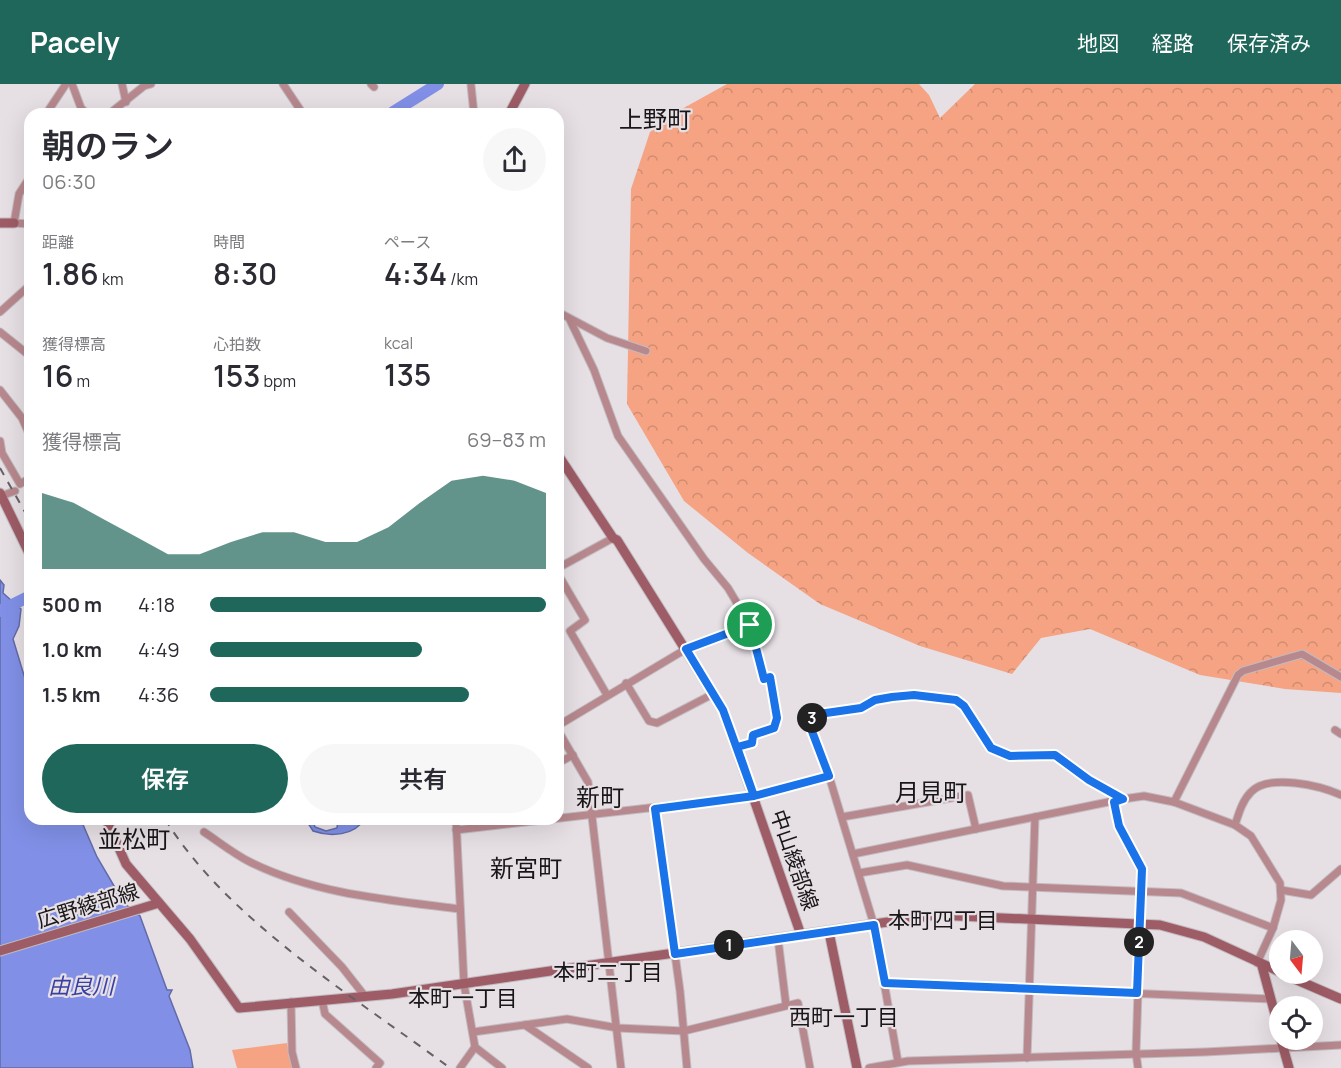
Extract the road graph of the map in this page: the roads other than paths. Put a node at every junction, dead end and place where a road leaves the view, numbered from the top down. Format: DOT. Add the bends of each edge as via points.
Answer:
graph roads {
  1 [pos="66,84"];
  2 [pos="72,84"];
  3 [pos="122,84"];
  4 [pos="283,84"];
  5 [pos="525,84"];
  6 [pos="147,85"];
  7 [pos="471,85"];
  8 [pos="126,102"];
  9 [pos="50,108"];
  10 [pos="81,108"];
  11 [pos="118,108"];
  12 [pos="299,108"];
  13 [pos="473,108"];
  14 [pos="512,108"];
  15 [pos="24,186"];
  16 [pos="0,223"];
  17 [pos="14,223"];
  18 [pos="24,224"];
  19 [pos="24,290"];
  20 [pos="0,312"];
  21 [pos="564,316"];
  22 [pos="570,320"];
  23 [pos="0,332"];
  24 [pos="24,349"];
  25 [pos="646,351"];
  26 [pos="0,390"];
  27 [pos="24,422"];
  28 [pos="0,441"];
  29 [pos="564,464"];
  30 [pos="24,482"];
  31 [pos="15,491"];
  32 [pos="1,495"];
  33 [pos="613,538"];
  34 [pos="24,543"];
  35 [pos="564,565"];
  36 [pos="564,584"];
  37 [pos="750,625"];
  38 [pos="686,649"];
  39 [pos="1341,677"];
  40 [pos="626,683"];
  41 [pos="713,694"];
  42 [pos="607,695"];
  43 [pos="564,722"];
  44 [pos="564,740"];
  45 [pos="737,747"];
  46 [pos="573,755"];
  47 [pos="564,760"];
  48 [pos="829,776"];
  49 [pos="1341,795"];
  50 [pos="754,796"];
  51 [pos="1123,799"];
  52 [pos="1114,802"];
  53 [pos="1174,802"];
  54 [pos="655,809"];
  55 [pos="590,816"];
  56 [pos="842,817"];
  57 [pos="1035,817"];
  58 [pos="564,819"];
  59 [pos="109,825"];
  60 [pos="456,825"];
  61 [pos="504,825"];
  62 [pos="1235,825"];
  63 [pos="976,829"];
  64 [pos="456,830"];
  65 [pos="204,832"];
  66 [pos="854,854"];
  67 [pos="1341,869"];
  68 [pos="859,873"];
  69 [pos="1032,886"];
  70 [pos="1142,890"];
  71 [pos="1281,890"];
  72 [pos="159,903"];
  73 [pos="459,909"];
  74 [pos="289,912"];
  75 [pos="1029,920"];
  76 [pos="1139,923"];
  77 [pos="874,925"];
  78 [pos="1273,928"];
  79 [pos="829,932"];
  80 [pos="801,935"];
  81 [pos="778,939"];
  82 [pos="0,951"];
  83 [pos="675,954"];
  84 [pos="609,963"];
  85 [pos="1259,965"];
  86 [pos="1269,969"];
  87 [pos="885,983"];
  88 [pos="464,984"];
  89 [pos="1306,984"];
  90 [pos="1028,989"];
  91 [pos="1137,993"];
  92 [pos="364,995"];
  93 [pos="1270,996"];
  94 [pos="1269,999"];
  95 [pos="1341,999"];
  96 [pos="322,1000"];
  97 [pos="291,1002"];
  98 [pos="786,1005"];
  99 [pos="525,1025"];
  100 [pos="618,1028"];
  101 [pos="684,1031"];
  102 [pos="473,1032"];
  103 [pos="1269,1044"];
  104 [pos="1323,1044"];
  105 [pos="1341,1045"];
  106 [pos="476,1047"];
  107 [pos="1284,1050"];
  108 [pos="1136,1053"];
  109 [pos="1027,1058"];
  110 [pos="993,1059"];
  111 [pos="901,1064"];
  112 [pos="381,1066"];
  113 [pos="296,1068"];
  114 [pos="460,1068"];
  115 [pos="502,1068"];
  116 [pos="588,1068"];
  117 [pos="621,1068"];
  118 [pos="687,1068"];
  119 [pos="810,1068"];
  120 [pos="857,1068"];
  121 [pos="870,1068"];
  122 [pos="994,1068"];
  123 [pos="1138,1068"];
  124 [pos="1289,1068"];
  1 -- 9 [label="street"];
  2 -- 10 [label="street"];
  3 -- 8 [label="street"];
  4 -- 12 [label="street"];
  5 -- 14 [label="main road"];
  6 -- 8 [label="street"];
  7 -- 13 [label="street"];
  8 -- 11 [label="street"];
  15 -- 17 [label="street"];
  16 -- 17 [label="main road"];
  17 -- 18 [label="street"];
  19 -- 20 [label="street"];
  21 -- 22 [label="street"];
  22 -- 25 [label="street"];
  22 -- 37 [label="street" via="594,370 618,436 728,588"];
  23 -- 24 [label="street"];
  26 -- 27 [label="street"];
  28 -- 30 [label="street" via="2,453 20,484"];
  29 -- 33 [label="main road, 中山綾部線"];
  31 -- 32 [label="street"];
  32 -- 34 [label="main road"];
  33 -- 35 [label="street"];
  33 -- 38 [label="main road, 中山綾部線"];
  36 -- 42 [label="street" via="585,620 570,631"];
  37 -- 38 [label="street"];
  37 -- 45 [label="street" via="764,679 770,677 777,718 774,728 753,735 752,743"];
  38 -- 40 [label="street"];
  38 -- 41 [label="main road, 中山綾部線"];
  39 -- 53 [label="street" via="1302,654 1243,671"];
  40 -- 41 [label="street" via="649,721 657,723"];
  40 -- 42 [label="street"];
  41 -- 45 [label="main road, 中山綾部線"];
  42 -- 43 [label="street"];
  44 -- 46 [label="street"];
  45 -- 50 [label="main road, 中山綾部線"];
  46 -- 47 [label="street"];
  46 -- 55 [label="street" via="588,782"];
  48 -- 50 [label="street"];
  48 -- 51 [label="street" via="810,726 811,718 861,708 875,700 914,695 956,700 991,748 1010,756 1055,755"];
  48 -- 56 [label="street"];
  49 -- 62 [label="street" via="1303,783 1263,786 1252,790 1240,807"];
  50 -- 54 [label="street"];
  50 -- 80 [label="main road, 中山綾部線"];
  51 -- 52 [label="street"];
  51 -- 53 [label="street" via="1144,796"];
  52 -- 57 [label="street"];
  52 -- 70 [label="street" via="1119,826 1142,869"];
  53 -- 62 [label="street"];
  54 -- 55 [label="street"];
  54 -- 83 [label="street"];
  55 -- 58 [label="street"];
  55 -- 84 [label="street"];
  56 -- 63 [label="street" via="968,795"];
  56 -- 66 [label="street"];
  57 -- 63 [label="street"];
  57 -- 69 [label="street"];
  59 -- 72 [label="main road, 広野綾部線" via="126,864"];
  60 -- 64 [label="street"];
  61 -- 64 [label="street"];
  62 -- 71 [label="street" via="1251,836 1272,867"];
  63 -- 66 [label="street"];
  64 -- 73 [label="street"];
  65 -- 73 [label="street" via="249,861 306,882 368,897"];
  66 -- 68 [label="street"];
  67 -- 71 [label="street" via="1311,895"];
  68 -- 69 [label="street" via="907,864 1003,886"];
  68 -- 77 [label="street"];
  69 -- 70 [label="street"];
  69 -- 75 [label="street"];
  70 -- 76 [label="street"];
  70 -- 78 [label="street" via="1181,893"];
  71 -- 78 [label="street"];
  72 -- 82 [label="main road, 広野綾部線"];
  72 -- 97 [label="main road" via="239,1008"];
  73 -- 88 [label="street"];
  74 -- 92 [label="street"];
  75 -- 76 [label="main road, 中山綾部線"];
  75 -- 77 [label="main road, 中山綾部線" via="936,915"];
  75 -- 90 [label="street"];
  76 -- 85 [label="main road, 中山綾部線" via="1204,937"];
  76 -- 91 [label="street"];
  77 -- 79 [label="main road, 中山綾部線"];
  77 -- 87 [label="street"];
  78 -- 85 [label="street"];
  79 -- 80 [label="main road, 中山綾部線"];
  79 -- 120 [label="main road"];
  80 -- 81 [label="main road"];
  81 -- 83 [label="main road"];
  81 -- 98 [label="street"];
  83 -- 84 [label="main road"];
  83 -- 101 [label="street"];
  84 -- 88 [label="main road"];
  84 -- 100 [label="street"];
  85 -- 86 [label="main road, 中山綾部線"];
  85 -- 93 [label="main road"];
  87 -- 90 [label="street"];
  87 -- 111 [label="street"];
  88 -- 92 [label="main road"];
  88 -- 102 [label="street"];
  89 -- 95 [label="main road, 中山綾部線"];
  90 -- 91 [label="street"];
  90 -- 109 [label="street"];
  91 -- 94 [label="street"];
  91 -- 108 [label="street"];
  92 -- 96 [label="main road"];
  96 -- 97 [label="main road"];
  96 -- 112 [label="street" via="325,1014"];
  97 -- 113 [label="street"];
  98 -- 101 [label="street"];
  98 -- 119 [label="street" via="798,1003"];
  99 -- 100 [label="street" via="567,1019"];
  99 -- 102 [label="street"];
  99 -- 116 [label="street"];
  100 -- 101 [label="street"];
  100 -- 117 [label="street"];
  101 -- 118 [label="street"];
  102 -- 106 [label="street"];
  103 -- 108 [label="street"];
  104 -- 105 [label="street"];
  106 -- 114 [label="street"];
  106 -- 115 [label="street"];
  107 -- 124 [label="main road"];
  108 -- 109 [label="street"];
  108 -- 123 [label="street"];
  109 -- 110 [label="street"];
  110 -- 111 [label="street"];
  110 -- 122 [label="street"];
  111 -- 121 [label="street"];
}
